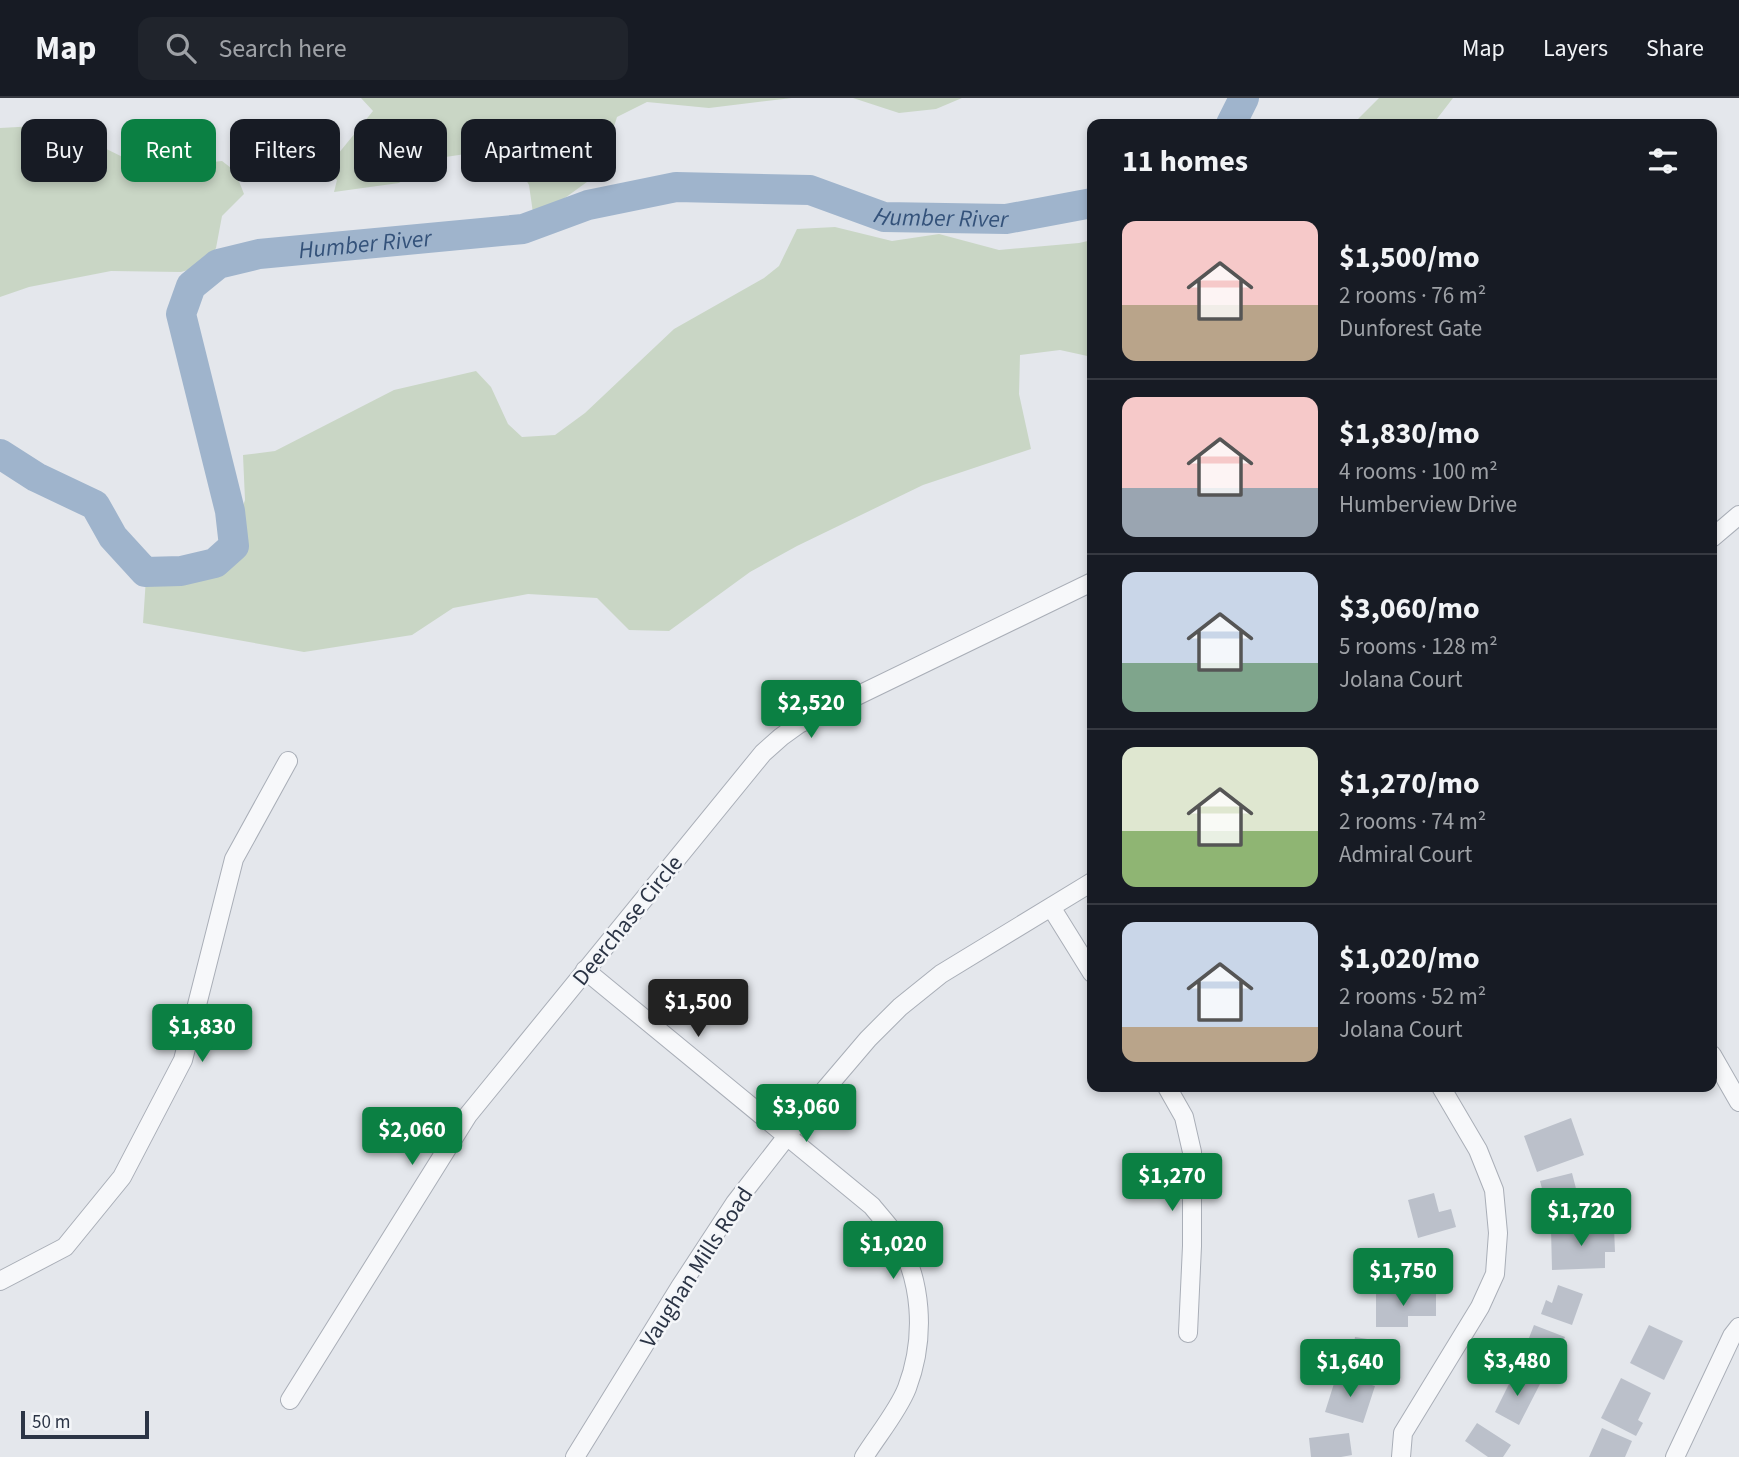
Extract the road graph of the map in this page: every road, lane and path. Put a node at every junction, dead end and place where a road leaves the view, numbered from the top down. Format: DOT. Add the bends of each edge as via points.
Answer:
graph roads {
  1 [pos="1738,517"];
  2 [pos="1717,534"];
  3 [pos="1087,584"];
  4 [pos="288,761"];
  5 [pos="1087,885"];
  6 [pos="1051,907"];
  7 [pos="1087,965"];
  8 [pos="585,970"];
  9 [pos="1717,1064"];
  10 [pos="1170,1092"];
  11 [pos="1444,1092"];
  12 [pos="1739,1102"];
  13 [pos="788,1136"];
  14 [pos="0,1281"];
  15 [pos="1739,1327"];
  16 [pos="1188,1333"];
  17 [pos="290,1399"];
  18 [pos="575,1457"];
  19 [pos="864,1457"];
  20 [pos="1401,1457"];
  21 [pos="1675,1457"];
  1 -- 2 [label="street"];
  3 -- 8 [label="street, Deerchase Circle" via="780,737"];
  4 -- 14 [label="street" via="234,859 183,1060 122,1177 65,1247"];
  5 -- 6 [label="street, Vaughan Mills Road"];
  6 -- 7 [label="street"];
  6 -- 13 [label="street, Vaughan Mills Road" via="953,966 910,998 868,1039"];
  8 -- 13 [label="street"];
  8 -- 17 [label="street, Deerchase Circle" via="468,1115"];
  9 -- 12 [label="street"];
  10 -- 16 [label="street" via="1184,1117 1192,1152"];
  11 -- 20 [label="street" via="1478,1150 1494,1190 1495,1274 1480,1307 1403,1433"];
  13 -- 18 [label="street, Vaughan Mills Road" via="705,1248"];
  13 -- 19 [label="street" via="872,1206 894,1233 916,1291 920,1321 906,1390"];
  15 -- 21 [label="street"];
}
